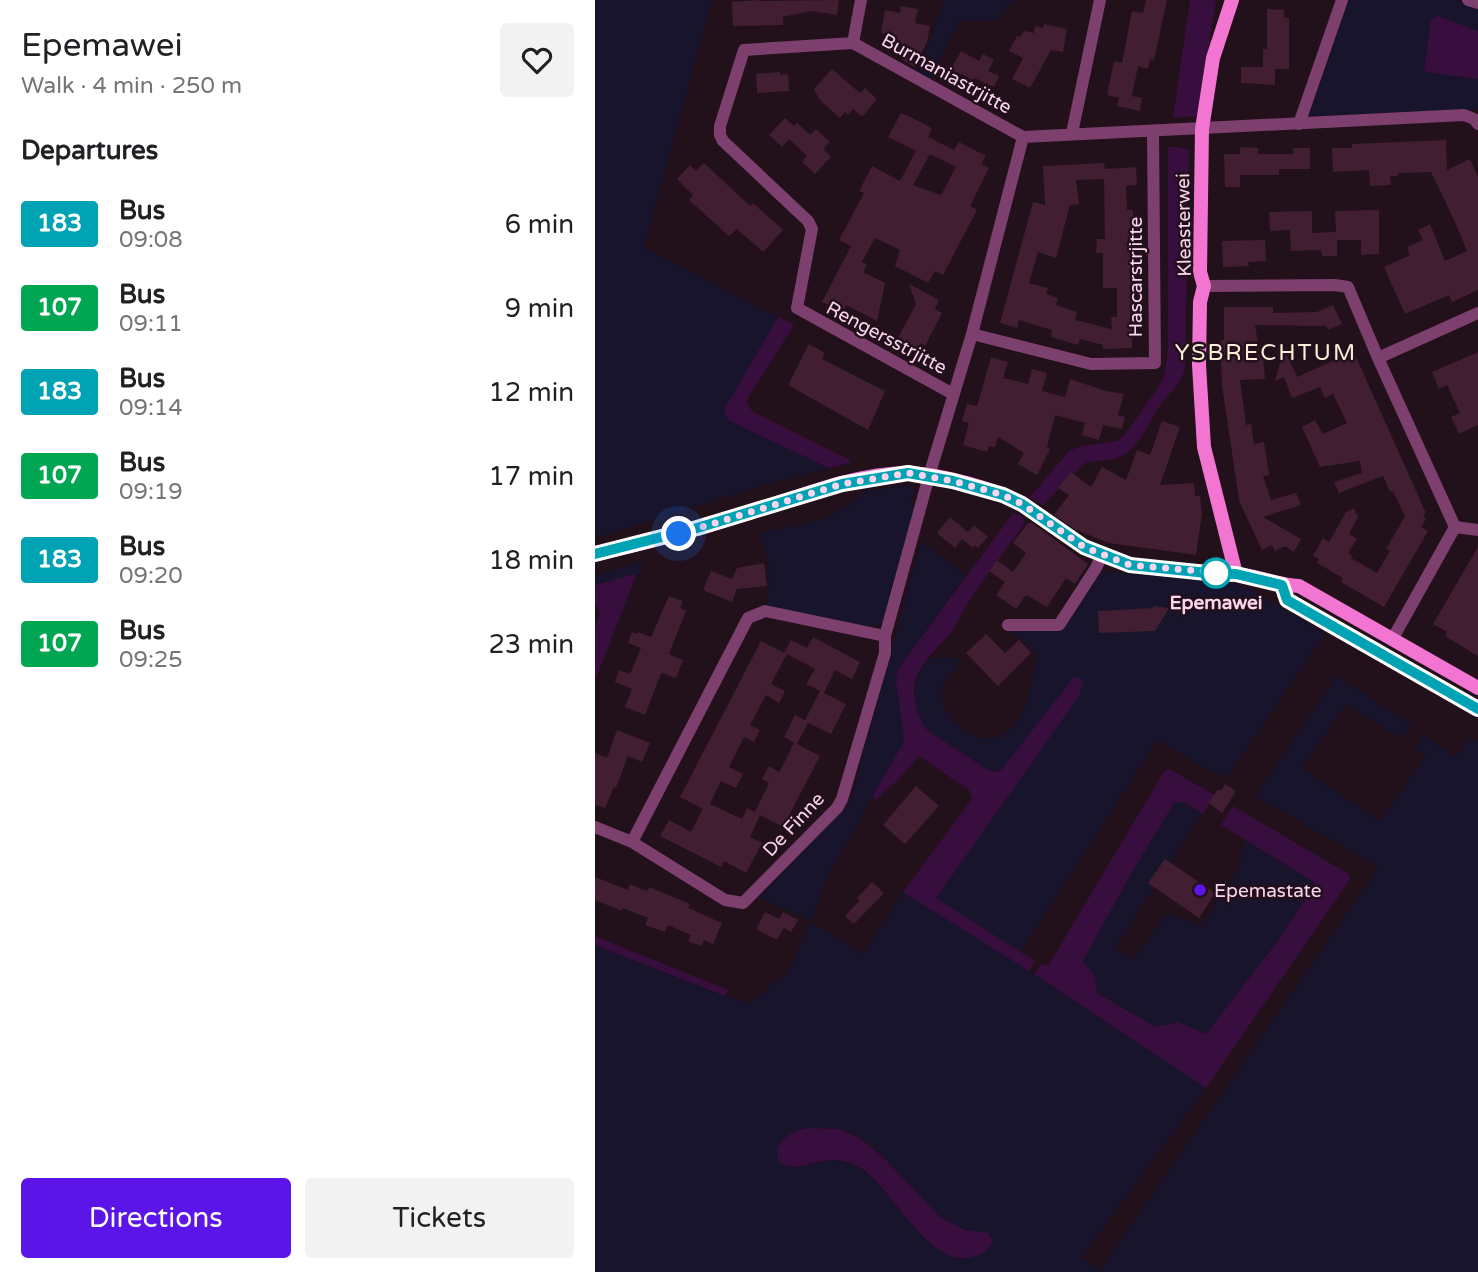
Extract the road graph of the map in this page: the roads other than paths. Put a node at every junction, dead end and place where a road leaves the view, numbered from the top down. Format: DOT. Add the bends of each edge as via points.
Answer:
graph roads {
  1 [pos="861,0"];
  2 [pos="1100,0"];
  3 [pos="1232,0"];
  4 [pos="1342,0"];
  5 [pos="1468,0"];
  6 [pos="1478,3"];
  7 [pos="853,43"];
  8 [pos="1299,124"];
  9 [pos="1478,124"];
  10 [pos="1202,130"];
  11 [pos="1153,131"];
  12 [pos="1072,133"];
  13 [pos="1023,137"];
  14 [pos="1204,286"];
  15 [pos="1478,313"];
  16 [pos="972,334"];
  17 [pos="1378,358"];
  18 [pos="953,394"];
  19 [pos="929,476"];
  20 [pos="1455,527"];
  21 [pos="1478,530"];
  22 [pos="595,554"];
  23 [pos="1102,555"];
  24 [pos="1236,574"];
  25 [pos="1282,585"];
  26 [pos="1008,625"];
  27 [pos="885,636"];
  28 [pos="1393,638"];
  29 [pos="1478,688"];
  30 [pos="1478,709"];
  31 [pos="595,827"];
  32 [pos="632,842"];
  1 -- 7 [label="street, Burmaniastrjitte"];
  2 -- 12 [label="street"];
  3 -- 10 [label="street, Kleasterwei" via="1213,58"];
  4 -- 8 [label="street"];
  5 -- 6 [label="street"];
  7 -- 13 [label="street, Burmaniastrjitte"];
  7 -- 18 [label="street, Rengersstrjitte" via="744,50 720,135 812,229 797,308"];
  8 -- 9 [label="street" via="1464,115"];
  8 -- 10 [label="street"];
  10 -- 11 [label="street"];
  10 -- 14 [label="street, Kleasterwei" via="1200,272"];
  11 -- 12 [label="street"];
  11 -- 16 [label="street, Hascarstrjitte" via="1154,363 1091,364"];
  12 -- 13 [label="street"];
  13 -- 16 [label="street"];
  14 -- 17 [label="street" via="1348,287"];
  14 -- 24 [label="street, Kleasterwei" via="1199,365 1204,447"];
  15 -- 17 [label="street"];
  16 -- 18 [label="street"];
  17 -- 20 [label="street"];
  18 -- 19 [label="street"];
  19 -- 22 [label="street" via="892,475 842,484"];
  19 -- 23 [label="street" via="1022,504"];
  19 -- 27 [label="street, De Finne"];
  20 -- 21 [label="street"];
  20 -- 28 [label="street"];
  23 -- 24 [label="street" via="1130,565"];
  23 -- 26 [label="street" via="1059,625"];
  24 -- 25 [label="street"];
  25 -- 28 [label="street" via="1299,586"];
  25 -- 30 [label="street" via="1287,600"];
  27 -- 32 [label="street" via="765,611 747,618"];
  27 -- 32 [label="street, De Finne" via="885,653 842,799 748,899 743,903 725,900"];
  28 -- 29 [label="street"];
  31 -- 32 [label="street, De Finne"];
}
